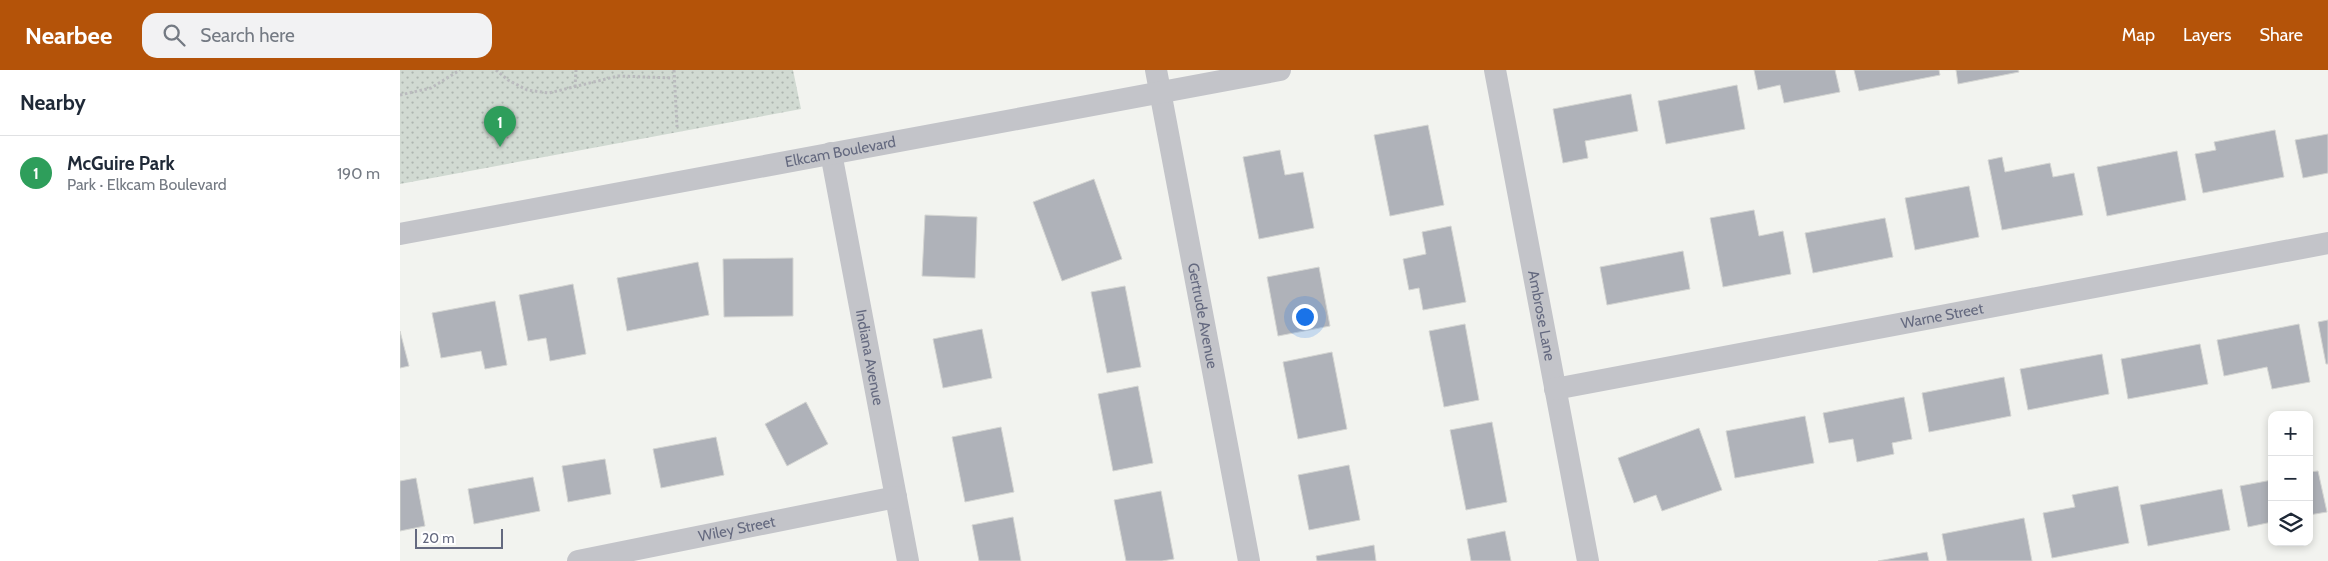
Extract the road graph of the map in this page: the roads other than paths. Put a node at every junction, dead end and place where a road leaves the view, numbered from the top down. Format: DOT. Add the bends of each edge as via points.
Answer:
graph roads {
  1 [pos="1156,70"];
  2 [pos="1280,70"];
  3 [pos="1495,70"];
  4 [pos="1160,92"];
  5 [pos="831,153"];
  6 [pos="400,234"];
  7 [pos="2328,243"];
  8 [pos="1556,388"];
  9 [pos="896,497"];
  10 [pos="578,561"];
  11 [pos="908,561"];
  12 [pos="1249,561"];
  13 [pos="1588,561"];
  1 -- 4 [label="street, Gertrude Avenue"];
  2 -- 4 [label="street, Elkcam Boulevard"];
  3 -- 8 [label="street, Ambrose Lane"];
  4 -- 5 [label="street, Elkcam Boulevard"];
  4 -- 12 [label="street, Gertrude Avenue"];
  5 -- 6 [label="street, Elkcam Boulevard"];
  5 -- 9 [label="street, Indiana Avenue"];
  7 -- 8 [label="street, Warne Street"];
  8 -- 13 [label="street, Ambrose Lane"];
  9 -- 10 [label="street, Wiley Street"];
  9 -- 11 [label="street, Indiana Avenue"];
}
